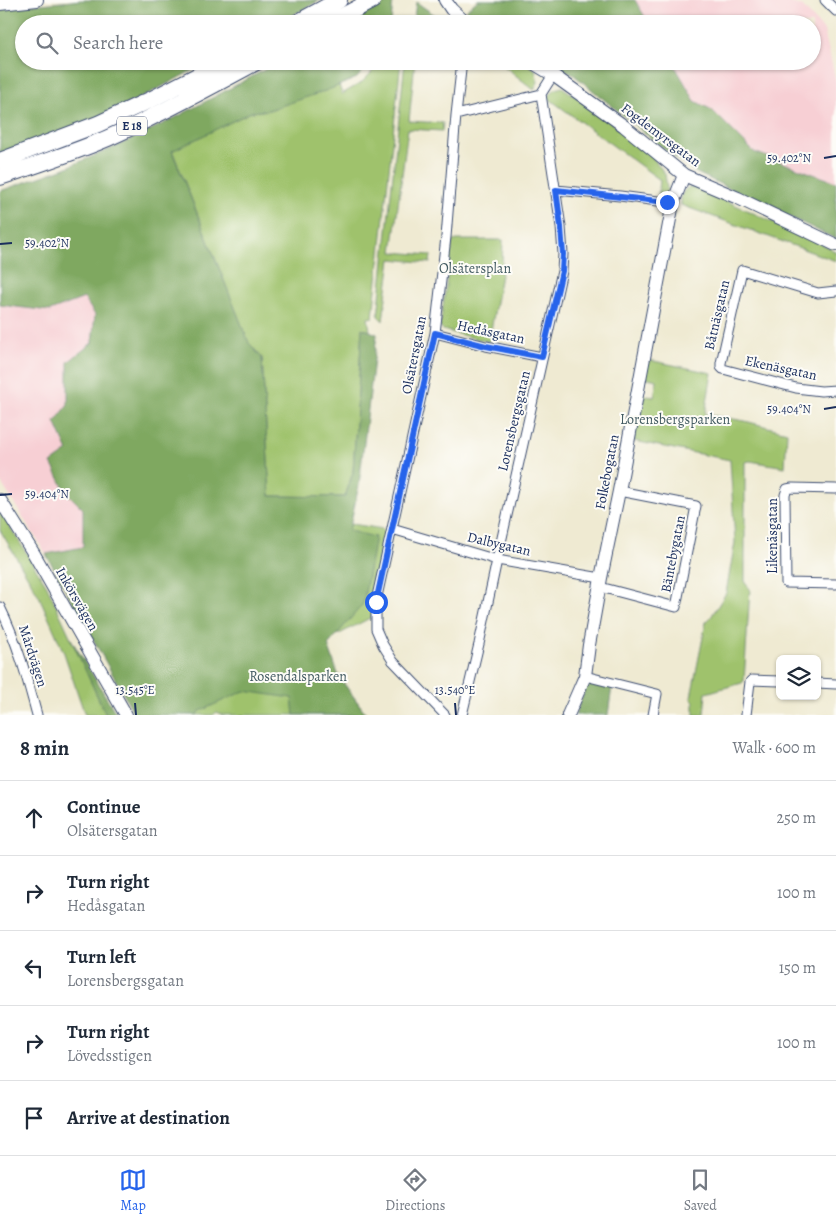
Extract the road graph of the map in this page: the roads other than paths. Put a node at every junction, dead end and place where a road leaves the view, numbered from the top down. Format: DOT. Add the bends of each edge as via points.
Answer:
graph roads {
  1 [pos="37,0"];
  2 [pos="339,0"];
  3 [pos="373,0"];
  4 [pos="445,0"];
  5 [pos="825,0"];
  6 [pos="0,4"];
  7 [pos="836,11"];
  8 [pos="312,15"];
  9 [pos="345,15"];
  10 [pos="457,15"];
  11 [pos="208,70"];
  12 [pos="241,70"];
  13 [pos="461,70"];
  14 [pos="545,70"];
  15 [pos="553,75"];
  16 [pos="541,94"];
  17 [pos="456,115"];
  18 [pos="0,161"];
  19 [pos="684,175"];
  20 [pos="0,177"];
  21 [pos="556,190"];
  22 [pos="673,203"];
  23 [pos="836,245"];
  24 [pos="836,291"];
  25 [pos="435,333"];
  26 [pos="542,357"];
  27 [pos="721,367"];
  28 [pos="836,390"];
  29 [pos="836,489"];
  30 [pos="619,492"];
  31 [pos="0,500"];
  32 [pos="392,530"];
  33 [pos="497,560"];
  34 [pos="600,583"];
  35 [pos="836,584"];
  36 [pos="0,607"];
  37 [pos="676,607"];
  38 [pos="585,676"];
  39 [pos="776,681"];
  40 [pos="821,683"];
  41 [pos="836,684"];
  42 [pos="37,715"];
  43 [pos="126,715"];
  44 [pos="445,715"];
  45 [pos="462,715"];
  46 [pos="568,715"];
  47 [pos="653,715"];
  48 [pos="746,715"];
  1 -- 6 [label="street"];
  2 -- 8 [label="highway"];
  3 -- 9 [label="highway"];
  4 -- 10 [label="street"];
  5 -- 7 [label="street"];
  11 -- 18 [label="highway, E 18" via="98,124"];
  12 -- 20 [label="highway, E 18" via="107,138"];
  13 -- 17 [label="street, Olsätersgatan"];
  14 -- 15 [label="street, Fogdemyrsgatan"];
  15 -- 16 [label="street"];
  15 -- 19 [label="street, Fogdemyrsgatan" via="624,126"];
  16 -- 17 [label="street"];
  16 -- 21 [label="street, Lorensbergsgatan"];
  17 -- 25 [label="street, Olsätersgatan"];
  19 -- 22 [label="street, Folkebogatan"];
  19 -- 23 [label="street, Fogdemyrsgatan"];
  21 -- 22 [label="street"];
  21 -- 26 [label="street, Lorensbergsgatan" via="562,236 562,271"];
  22 -- 30 [label="street, Folkebogatan"];
  24 -- 27 [label="street, Båtnäsgatan" via="818,293 742,270"];
  25 -- 26 [label="street, Hedåsgatan"];
  25 -- 32 [label="street, Olsätersgatan"];
  26 -- 33 [label="street, Lorensbergsgatan"];
  27 -- 28 [label="street, Ekenäsgatan" via="796,388"];
  29 -- 35 [label="street, Likenäsgatan" via="787,489 785,495 786,584"];
  30 -- 34 [label="street, Folkebogatan"];
  30 -- 37 [label="street, Bäntebygatan" via="696,506"];
  31 -- 43 [label="street, Inkörsvägen"];
  32 -- 33 [label="street, Dalbygatan"];
  32 -- 44 [label="street, Olsätersgatan" via="376,602 376,629 393,660"];
  33 -- 34 [label="street, Dalbygatan"];
  33 -- 45 [label="street, Lorensbergsgatan"];
  34 -- 37 [label="street, Dalbygatan"];
  34 -- 38 [label="street, Folkebogatan"];
  36 -- 42 [label="street, Mårdvägen" via="9,625"];
  38 -- 46 [label="street, Folkebogatan"];
  38 -- 47 [label="street" via="657,694"];
  39 -- 48 [label="street" via="750,682"];
  40 -- 41 [label="street"];
}
